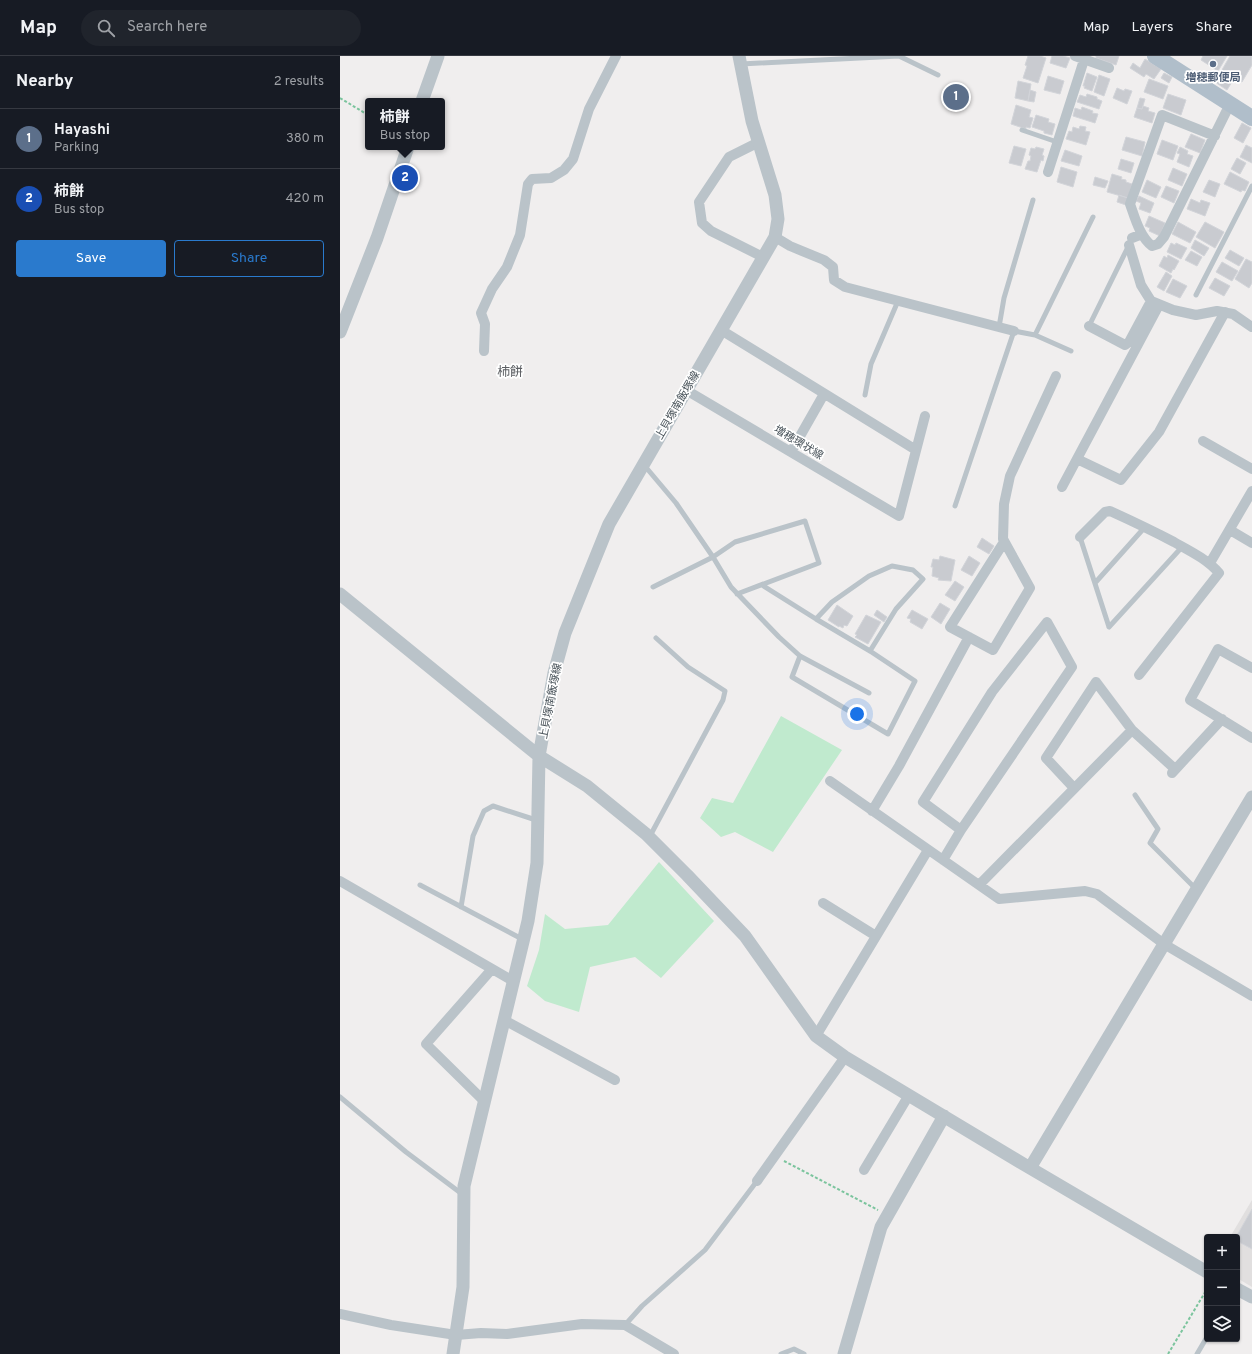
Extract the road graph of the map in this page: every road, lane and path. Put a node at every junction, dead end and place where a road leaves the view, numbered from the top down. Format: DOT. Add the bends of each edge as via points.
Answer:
graph roads {
  1 [pos="438,56"];
  2 [pos="616,56"];
  3 [pos="1155,56"];
  4 [pos="1080,58"];
  5 [pos="740,60"];
  6 [pos="1109,68"];
  7 [pos="938,75"];
  8 [pos="340,98"];
  9 [pos="423,98"];
  10 [pos="1230,104"];
  11 [pos="365,113"];
  12 [pos="1252,118"];
  13 [pos="1022,130"];
  14 [pos="1215,136"];
  15 [pos="759,142"];
  16 [pos="1057,142"];
  17 [pos="407,150"];
  18 [pos="1048,172"];
  19 [pos="1252,186"];
  20 [pos="1033,200"];
  21 [pos="1093,217"];
  22 [pos="1142,234"];
  23 [pos="775,237"];
  24 [pos="1130,242"];
  25 [pos="763,257"];
  26 [pos="1196,295"];
  27 [pos="898,301"];
  28 [pos="1155,303"];
  29 [pos="1224,312"];
  30 [pos="998,327"];
  31 [pos="1252,327"];
  32 [pos="1088,328"];
  33 [pos="721,330"];
  34 [pos="1014,331"];
  35 [pos="340,332"];
  36 [pos="1035,335"];
  37 [pos="484,351"];
  38 [pos="1071,351"];
  39 [pos="1056,376"];
  40 [pos="686,390"];
  41 [pos="824,394"];
  42 [pos="865,395"];
  43 [pos="925,416"];
  44 [pos="1203,441"];
  45 [pos="916,450"];
  46 [pos="791,452"];
  47 [pos="1077,459"];
  48 [pos="643,464"];
  49 [pos="1252,469"];
  50 [pos="1062,487"];
  51 [pos="1252,491"];
  52 [pos="955,506"];
  53 [pos="1145,527"];
  54 [pos="1230,530"];
  55 [pos="1080,537"];
  56 [pos="1004,542"];
  57 [pos="1252,543"];
  58 [pos="1182,547"];
  59 [pos="713,557"];
  60 [pos="1210,563"];
  61 [pos="1095,583"];
  62 [pos="762,585"];
  63 [pos="653,587"];
  64 [pos="340,594"];
  65 [pos="737,594"];
  66 [pos="816,619"];
  67 [pos="969,637"];
  68 [pos="656,638"];
  69 [pos="870,651"];
  70 [pos="800,656"];
  71 [pos="1252,668"];
  72 [pos="1139,675"];
  73 [pos="869,693"];
  74 [pos="1222,719"];
  75 [pos="1132,730"];
  76 [pos="1252,738"];
  77 [pos="539,756"];
  78 [pos="830,781"];
  79 [pos="1074,788"];
  80 [pos="1134,795"];
  81 [pos="1252,797"];
  82 [pos="872,811"];
  83 [pos="538,821"];
  84 [pos="961,830"];
  85 [pos="649,837"];
  86 [pos="928,850"];
  87 [pos="942,860"];
  88 [pos="340,881"];
  89 [pos="420,885"];
  90 [pos="978,885"];
  91 [pos="1197,890"];
  92 [pos="823,903"];
  93 [pos="461,907"];
  94 [pos="876,936"];
  95 [pos="523,940"];
  96 [pos="1164,944"];
  97 [pos="492,969"];
  98 [pos="513,981"];
  99 [pos="1252,996"];
  100 [pos="504,1020"];
  101 [pos="816,1036"];
  102 [pos="845,1057"];
  103 [pos="615,1080"];
  104 [pos="909,1095"];
  105 [pos="340,1097"];
  106 [pos="484,1101"];
  107 [pos="944,1116"];
  108 [pos="775,1157"];
  109 [pos="1030,1168"];
  110 [pos="864,1170"];
  111 [pos="757,1181"];
  112 [pos="464,1196"];
  113 [pos="888,1215"];
  114 [pos="1204,1270"];
  115 [pos="1240,1291"];
  116 [pos="1204,1294"];
  117 [pos="1252,1297"];
  118 [pos="340,1314"];
  119 [pos="625,1325"];
  120 [pos="456,1335"];
  121 [pos="1204,1342"];
  122 [pos="453,1354"];
  123 [pos="674,1354"];
  124 [pos="781,1354"];
  125 [pos="804,1354"];
  126 [pos="844,1354"];
  127 [pos="1168,1354"];
  128 [pos="1197,1354"];
  1 -- 9 [label="street"];
  2 -- 37 [label="street" via="589,110 573,159 564,170 551,178 532,179 528,184 520,235 507,267 492,289 481,313 484,324"];
  3 -- 10 [label="main road"];
  4 -- 6 [label="street"];
  4 -- 16 [label="street"];
  5 -- 7 [label="lane" via="899,56"];
  5 -- 15 [label="street, 上貝塚南飯塚線" via="752,121"];
  8 -- 11 [label="path"];
  10 -- 12 [label="main road"];
  10 -- 14 [label="street"];
  13 -- 16 [label="lane"];
  14 -- 22 [label="street" via="1164,237 1152,246"];
  14 -- 22 [label="street" via="1162,115 1130,204"];
  15 -- 23 [label="street, 上貝塚南飯塚線" via="775,195 778,218"];
  15 -- 25 [label="street" via="729,157 699,202 702,223 711,231"];
  16 -- 18 [label="street"];
  17 -- 35 [label="street" via="377,238"];
  19 -- 26 [label="lane"];
  20 -- 30 [label="lane"];
  21 -- 36 [label="lane"];
  22 -- 24 [label="street"];
  23 -- 25 [label="street, 上貝塚南飯塚線"];
  23 -- 27 [label="street" via="824,260 833,267 834,280 845,287"];
  24 -- 28 [label="street" via="1141,285"];
  24 -- 32 [label="lane"];
  25 -- 33 [label="street, 上貝塚南飯塚線"];
  27 -- 30 [label="street"];
  27 -- 42 [label="lane" via="871,364"];
  28 -- 29 [label="street" via="1196,316"];
  28 -- 32 [label="street" via="1130,342 1125,345"];
  28 -- 47 [label="street"];
  29 -- 31 [label="street" via="1233,314"];
  29 -- 47 [label="street" via="1159,432 1121,480"];
  30 -- 34 [label="street"];
  33 -- 40 [label="street, 上貝塚南飯塚線"];
  33 -- 41 [label="street"];
  34 -- 36 [label="lane"];
  34 -- 52 [label="lane"];
  36 -- 38 [label="lane"];
  39 -- 56 [label="street" via="1010,476 1004,504"];
  40 -- 46 [label="street, 増穂環状線"];
  40 -- 48 [label="street, 上貝塚南飯塚線"];
  41 -- 45 [label="street"];
  41 -- 46 [label="street"];
  43 -- 45 [label="street"];
  44 -- 49 [label="street"];
  45 -- 46 [label="street, 増穂環状線" via="899,516"];
  47 -- 50 [label="street"];
  48 -- 59 [label="lane" via="676,503"];
  48 -- 77 [label="street, 上貝塚南飯塚線" via="609,524 565,633 554,673"];
  51 -- 54 [label="street"];
  53 -- 55 [label="street" via="1110,511 1105,512"];
  53 -- 58 [label="street"];
  53 -- 61 [label="lane"];
  54 -- 57 [label="street"];
  54 -- 60 [label="street"];
  55 -- 61 [label="lane"];
  56 -- 67 [label="street" via="950,627"];
  56 -- 67 [label="street" via="1030,588 993,650"];
  58 -- 60 [label="street"];
  58 -- 61 [label="lane" via="1109,627"];
  59 -- 62 [label="lane" via="735,542 805,522 819,563"];
  59 -- 63 [label="lane"];
  59 -- 65 [label="lane"];
  60 -- 72 [label="street" via="1219,573"];
  62 -- 65 [label="lane"];
  62 -- 66 [label="lane"];
  64 -- 77 [label="street"];
  65 -- 70 [label="lane"];
  66 -- 69 [label="lane"];
  66 -- 69 [label="lane" via="832,602 869,576 892,566 913,570 923,580 896,609"];
  67 -- 82 [label="street"];
  68 -- 85 [label="lane" via="688,667 725,691 723,700"];
  69 -- 70 [label="lane" via="915,682 888,734 792,677"];
  70 -- 73 [label="lane"];
  71 -- 74 [label="street" via="1218,649 1190,700"];
  74 -- 75 [label="street" via="1173,771"];
  74 -- 76 [label="street"];
  75 -- 79 [label="street"];
  75 -- 79 [label="street" via="1096,682 1046,758"];
  77 -- 83 [label="street, 上貝塚南飯塚線"];
  77 -- 85 [label="street" via="588,786"];
  78 -- 82 [label="street"];
  79 -- 90 [label="street"];
  80 -- 91 [label="lane" via="1158,829 1150,843"];
  81 -- 91 [label="street"];
  82 -- 86 [label="street"];
  83 -- 93 [label="lane" via="493,806 484,811 473,836"];
  83 -- 95 [label="street, 上貝塚南飯塚線" via="537,863"];
  84 -- 84 [label="street" via="923,802 992,692 1047,622 1072,667"];
  84 -- 87 [label="street"];
  85 -- 101 [label="street" via="745,936"];
  86 -- 87 [label="street"];
  86 -- 94 [label="street"];
  87 -- 90 [label="street"];
  88 -- 97 [label="street"];
  89 -- 93 [label="lane"];
  90 -- 96 [label="street" via="999,899 1085,890 1096,894"];
  91 -- 96 [label="street"];
  92 -- 94 [label="street"];
  93 -- 95 [label="lane"];
  94 -- 101 [label="street"];
  95 -- 98 [label="street, 上貝塚南飯塚線"];
  96 -- 99 [label="street"];
  96 -- 109 [label="street"];
  97 -- 98 [label="street"];
  97 -- 106 [label="street" via="426,1044"];
  98 -- 100 [label="street, 上貝塚南飯塚線"];
  100 -- 103 [label="street"];
  100 -- 106 [label="street, 上貝塚南飯塚線"];
  101 -- 102 [label="street"];
  102 -- 104 [label="street"];
  102 -- 108 [label="street"];
  104 -- 107 [label="street"];
  104 -- 110 [label="street"];
  105 -- 112 [label="lane"];
  106 -- 112 [label="street, 上貝塚南飯塚線" via="464,1186"];
  107 -- 109 [label="street"];
  107 -- 113 [label="street"];
  108 -- 111 [label="street"];
  108 -- 113 [label="path"];
  109 -- 114 [label="street"];
  111 -- 119 [label="lane" via="705,1250 642,1306"];
  112 -- 120 [label="street, 上貝塚南飯塚線" via="463,1287"];
  113 -- 126 [label="street" via="877,1240"];
  115 -- 117 [label="street"];
  116 -- 127 [label="path"];
  118 -- 120 [label="street"];
  119 -- 120 [label="street" via="582,1324 507,1334"];
  119 -- 123 [label="street"];
  120 -- 122 [label="street, 上貝塚南飯塚線"];
  121 -- 128 [label="lane"];
  124 -- 125 [label="lane" via="794,1349"];
}
